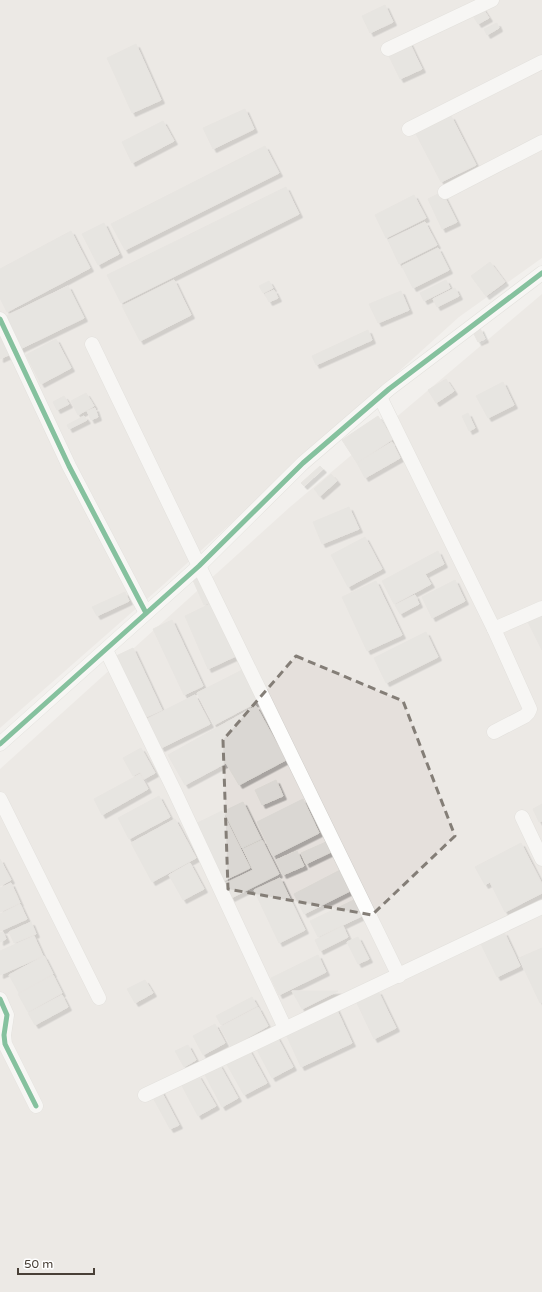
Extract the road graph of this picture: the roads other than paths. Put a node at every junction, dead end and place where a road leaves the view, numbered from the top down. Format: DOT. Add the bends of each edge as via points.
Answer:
graph roads {
  1 [pos="492,0"];
  2 [pos="388,49"];
  3 [pos="542,62"];
  4 [pos="409,129"];
  5 [pos="542,142"];
  6 [pos="445,192"];
  7 [pos="542,273"];
  8 [pos="0,320"];
  9 [pos="92,344"];
  10 [pos="380,397"];
  11 [pos="199,566"];
  12 [pos="542,608"];
  13 [pos="146,613"];
  14 [pos="494,629"];
  15 [pos="106,650"];
  16 [pos="494,732"];
  17 [pos="0,744"];
  18 [pos="0,799"];
  19 [pos="522,817"];
  20 [pos="542,859"];
  21 [pos="542,907"];
  22 [pos="399,976"];
  23 [pos="99,998"];
  24 [pos="0,999"];
  25 [pos="284,1028"];
  26 [pos="145,1095"];
  27 [pos="36,1106"];
  1 -- 2 [label="street"];
  3 -- 4 [label="street"];
  5 -- 6 [label="street"];
  7 -- 10 [label="street"];
  8 -- 13 [label="street" via="69,466"];
  9 -- 11 [label="street"];
  10 -- 11 [label="street" via="302,463"];
  10 -- 14 [label="street"];
  11 -- 13 [label="street"];
  11 -- 22 [label="street"];
  12 -- 14 [label="street"];
  13 -- 15 [label="street"];
  14 -- 16 [label="street" via="530,709 525,716"];
  15 -- 17 [label="street"];
  15 -- 25 [label="street"];
  18 -- 23 [label="street"];
  19 -- 20 [label="street"];
  21 -- 22 [label="street"];
  22 -- 25 [label="street"];
  24 -- 27 [label="street" via="7,1016 5,1044"];
  25 -- 26 [label="street"];
}
